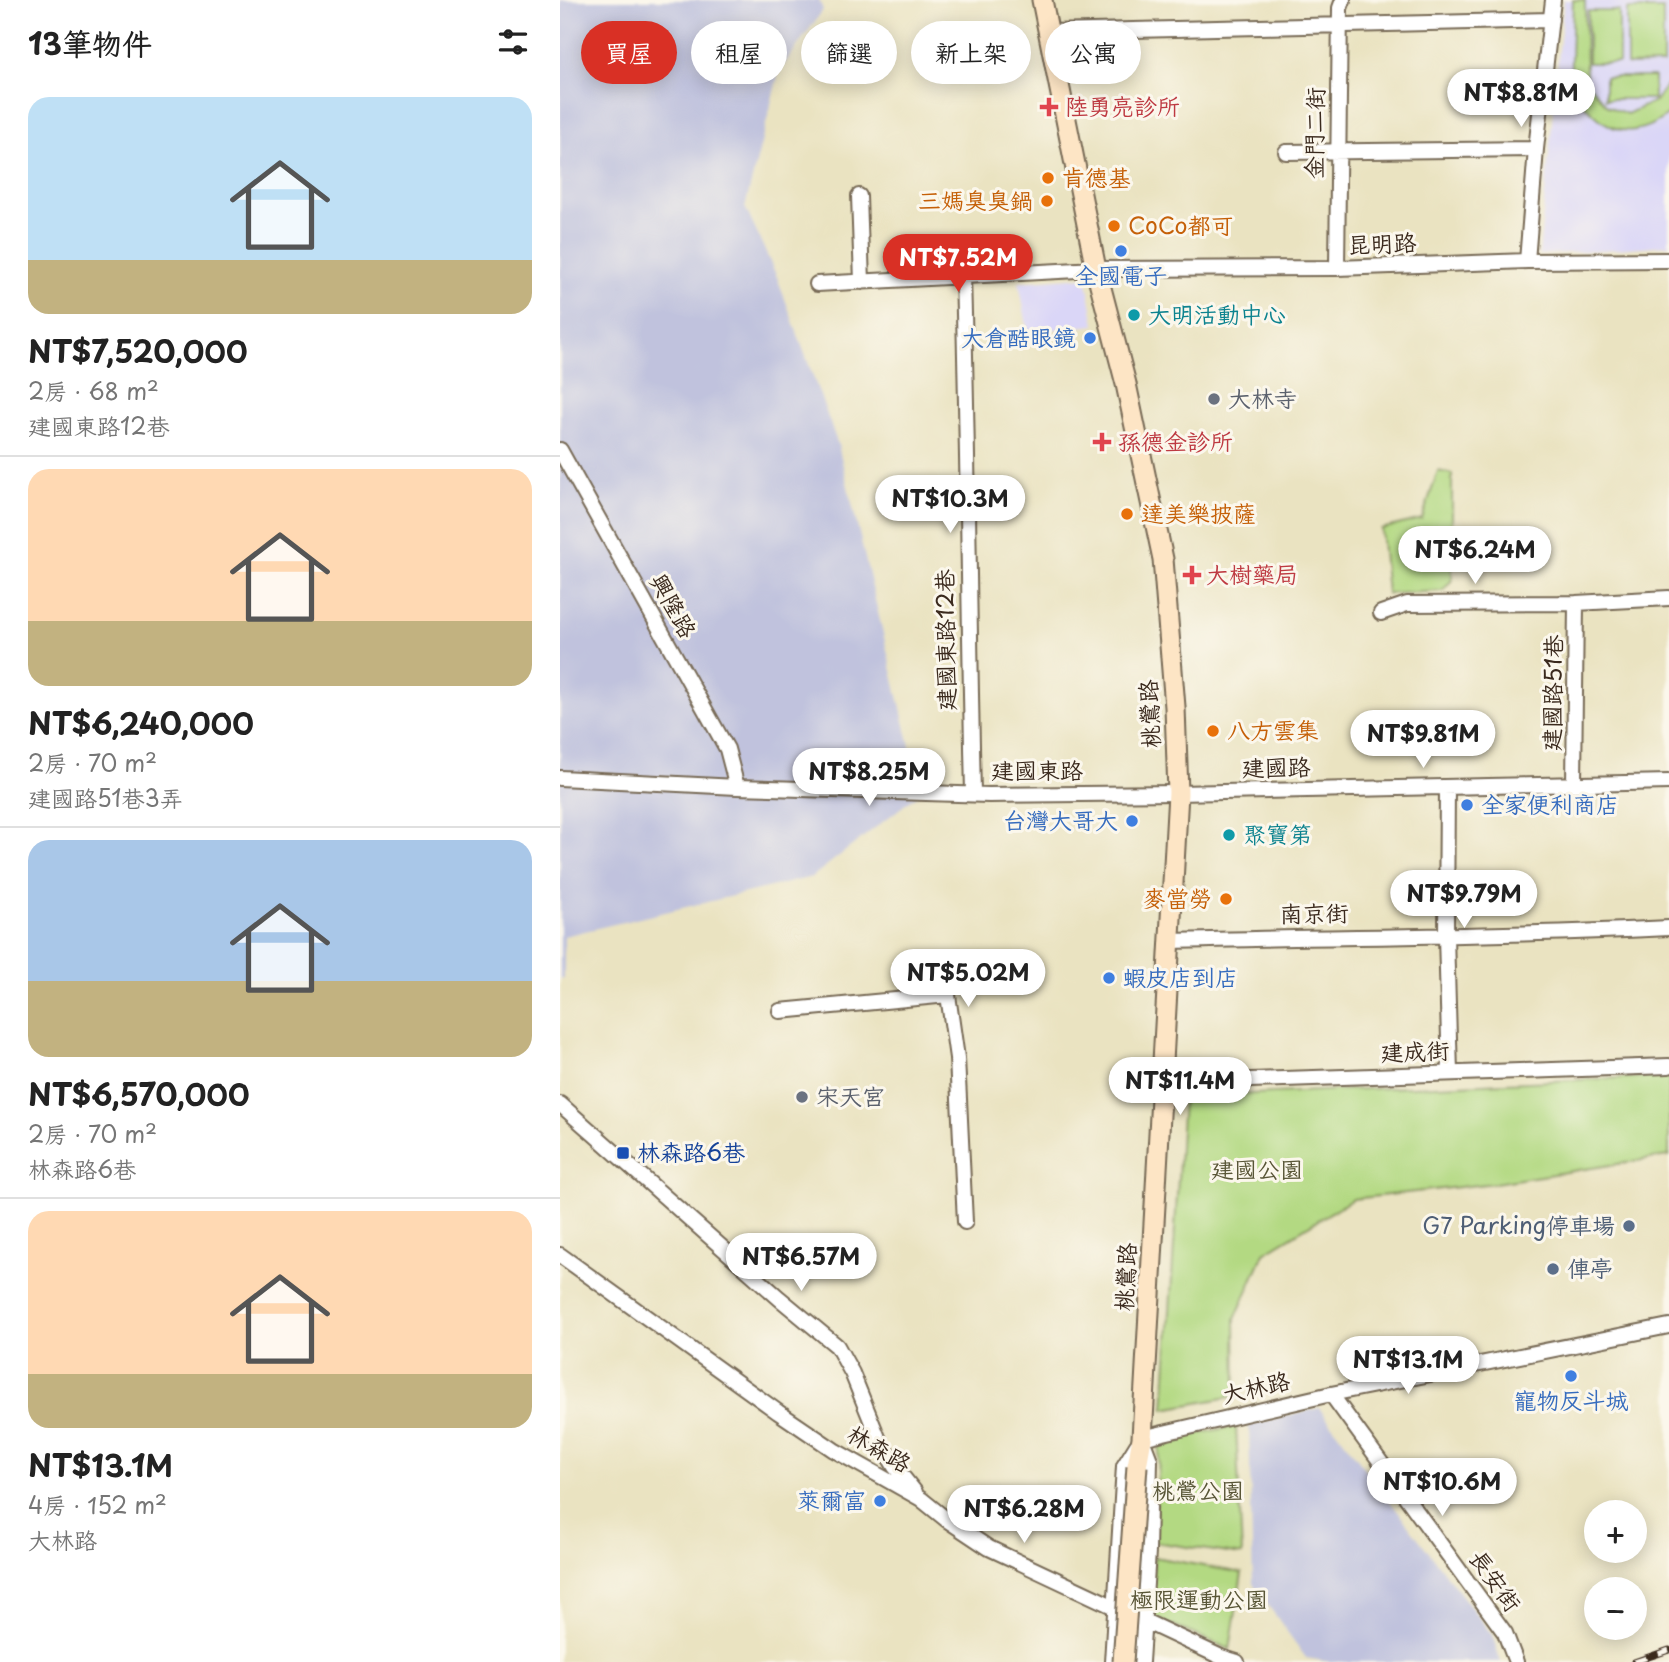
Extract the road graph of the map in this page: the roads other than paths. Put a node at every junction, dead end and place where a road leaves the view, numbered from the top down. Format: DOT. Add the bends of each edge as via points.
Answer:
graph roads {
  1 [pos="1042,0"];
  2 [pos="1343,0"];
  3 [pos="1553,0"];
  4 [pos="1551,20"];
  5 [pos="1047,21"];
  6 [pos="1340,26"];
  7 [pos="1141,30"];
  8 [pos="1059,84"];
  9 [pos="1536,149"];
  10 [pos="1286,152"];
  11 [pos="1338,152"];
  12 [pos="859,196"];
  13 [pos="1669,260"];
  14 [pos="1527,261"];
  15 [pos="1096,268"];
  16 [pos="1337,268"];
  17 [pos="963,276"];
  18 [pos="862,282"];
  19 [pos="817,284"];
  20 [pos="560,450"];
  21 [pos="1669,598"];
  22 [pos="1576,603"];
  23 [pos="1381,613"];
  24 [pos="560,778"];
  25 [pos="1669,782"];
  26 [pos="1574,784"];
  27 [pos="737,787"];
  28 [pos="1447,787"];
  29 [pos="973,793"];
  30 [pos="1178,793"];
  31 [pos="1669,928"];
  32 [pos="1446,936"];
  33 [pos="1170,941"];
  34 [pos="780,1011"];
  35 [pos="1669,1066"];
  36 [pos="1450,1073"];
  37 [pos="1161,1083"];
  38 [pos="560,1104"];
  39 [pos="965,1222"];
  40 [pos="560,1255"];
  41 [pos="1669,1326"];
  42 [pos="1331,1394"];
  43 [pos="1142,1438"];
  44 [pos="920,1499"];
  45 [pos="1116,1609"];
  46 [pos="1144,1621"];
  47 [pos="1114,1643"];
  48 [pos="1142,1654"];
  49 [pos="1112,1662"];
  50 [pos="1122,1662"];
  51 [pos="1237,1662"];
  52 [pos="1516,1662"];
  1 -- 5 [label="main road, 桃鶯路"];
  2 -- 6 [label="street, 金門二街"];
  3 -- 4 [label="street"];
  4 -- 6 [label="street"];
  4 -- 9 [label="street"];
  6 -- 7 [label="street"];
  6 -- 11 [label="street, 金門二街"];
  8 -- 15 [label="main road, 桃鶯路"];
  9 -- 11 [label="street"];
  9 -- 14 [label="street"];
  10 -- 11 [label="street"];
  11 -- 16 [label="street, 金門二街"];
  12 -- 18 [label="street"];
  13 -- 14 [label="street, 昆明路"];
  14 -- 16 [label="street, 昆明路"];
  15 -- 16 [label="street, 昆明路"];
  15 -- 17 [label="street, 昆明路"];
  15 -- 30 [label="main road, 桃鶯路" via="1163,559"];
  17 -- 18 [label="street, 昆明路"];
  17 -- 29 [label="street, 建國東路12巷"];
  18 -- 19 [label="street, 昆明路"];
  20 -- 27 [label="street, 興隆路" via="727,749"];
  21 -- 22 [label="street"];
  22 -- 23 [label="street" via="1407,604"];
  22 -- 26 [label="street, 建國路51巷"];
  24 -- 27 [label="street, 建國東路"];
  25 -- 26 [label="street, 建國路"];
  26 -- 28 [label="street, 建國路"];
  27 -- 29 [label="street, 建國東路"];
  28 -- 30 [label="street, 建國路"];
  28 -- 32 [label="street"];
  29 -- 30 [label="street, 建國東路"];
  30 -- 33 [label="main road, 桃鶯路"];
  31 -- 32 [label="street, 南京街"];
  32 -- 33 [label="street, 南京街"];
  32 -- 36 [label="street"];
  33 -- 37 [label="main road, 桃鶯路"];
  34 -- 39 [label="street" via="948,995 957,1058"];
  35 -- 36 [label="street, 建成街"];
  36 -- 37 [label="street, 建成街"];
  37 -- 43 [label="main road, 桃鶯路"];
  38 -- 44 [label="street" via="837,1346 879,1440"];
  40 -- 44 [label="street, 林森路" via="822,1442"];
  41 -- 42 [label="street, 大林路"];
  42 -- 43 [label="street, 大林路"];
  42 -- 52 [label="street, 長安街" via="1505,1633"];
  43 -- 45 [label="street, 桃鶯路" via="1124,1466"];
  43 -- 46 [label="street, 桃鶯路" via="1150,1460"];
  43 -- 50 [label="main road, 桃鶯路, bridge"];
  44 -- 45 [label="street, 林森路" via="989,1548"];
  45 -- 46 [label="street, 林森路"];
  45 -- 47 [label="street, 桃鶯路"];
  46 -- 48 [label="street, 桃鶯路"];
  46 -- 51 [label="street, 林森路"];
  47 -- 48 [label="street"];
  47 -- 49 [label="street, 桃鶯路"];
}
